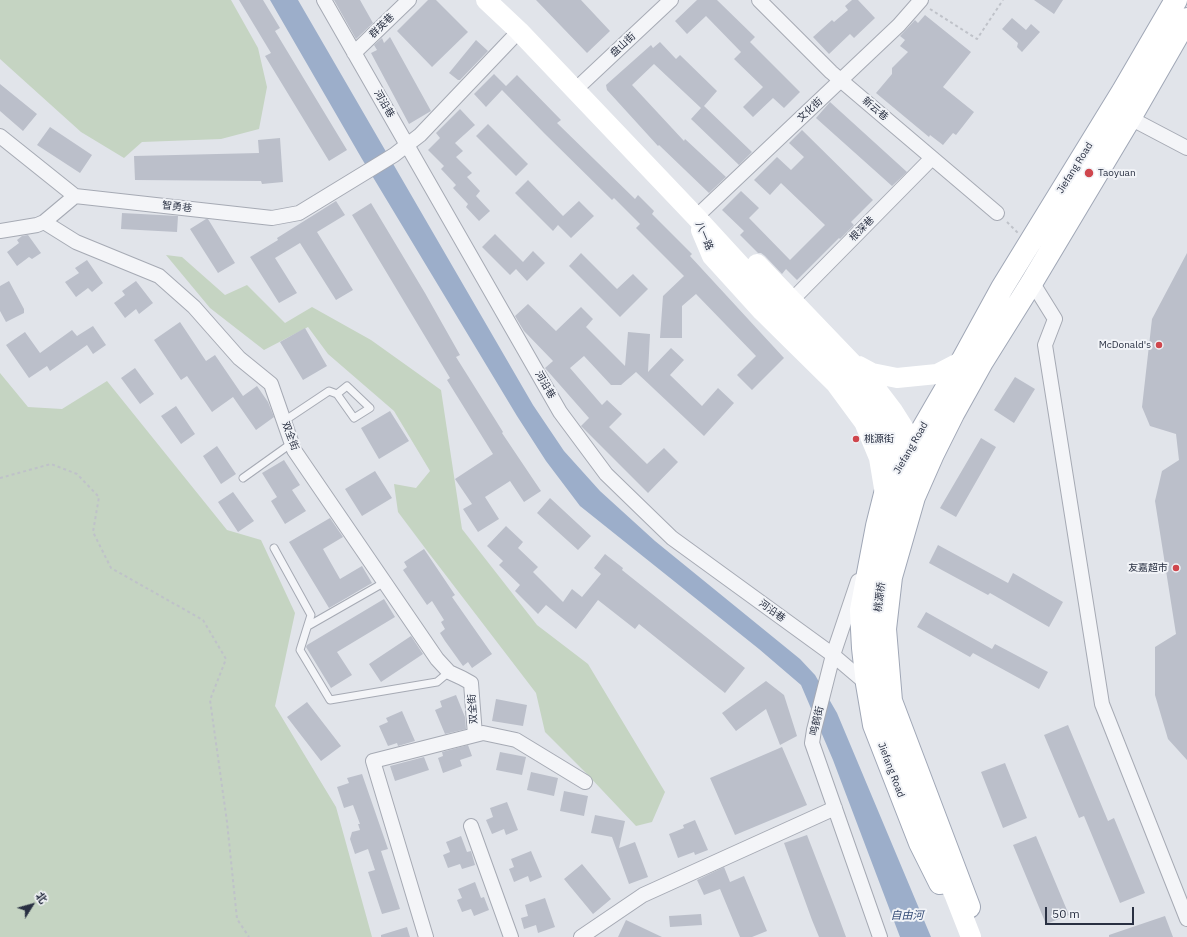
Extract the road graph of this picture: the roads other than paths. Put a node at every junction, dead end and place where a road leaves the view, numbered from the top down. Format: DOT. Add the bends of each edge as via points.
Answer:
graph roads {
  1 [pos="324,0"];
  2 [pos="409,0"];
  3 [pos="486,0"];
  4 [pos="671,0"];
  5 [pos="759,0"];
  6 [pos="1176,0"];
  7 [pos="917,1"];
  8 [pos="1187,19"];
  9 [pos="519,31"];
  10 [pos="354,53"];
  11 [pos="841,80"];
  12 [pos="574,90"];
  13 [pos="1130,118"];
  14 [pos="0,136"];
  15 [pos="407,145"];
  16 [pos="1187,148"];
  17 [pos="932,158"];
  18 [pos="75,196"];
  19 [pos="997,213"];
  20 [pos="696,217"];
  21 [pos="44,222"];
  22 [pos="0,231"];
  23 [pos="1032,282"];
  24 [pos="792,300"];
  25 [pos="850,361"];
  26 [pos="962,362"];
  27 [pos="836,384"];
  28 [pos="337,394"];
  29 [pos="954,414"];
  30 [pos="284,421"];
  31 [pos="292,443"];
  32 [pos="912,446"];
  33 [pos="243,478"];
  34 [pos="885,494"];
  35 [pos="914,497"];
  36 [pos="877,526"];
  37 [pos="274,548"];
  38 [pos="385,582"];
  39 [pos="308,626"];
  40 [pos="833,655"];
  41 [pos="449,672"];
  42 [pos="867,684"];
  43 [pos="475,735"];
  44 [pos="585,782"];
  45 [pos="835,808"];
  46 [pos="471,826"];
  47 [pos="1187,919"];
  48 [pos="426,937"];
  49 [pos="511,937"];
  50 [pos="581,937"];
  51 [pos="880,937"];
  52 [pos="969,937"];
  53 [pos="975,937"];
  1 -- 10 [label="street, 河沿巷"];
  2 -- 10 [label="street, 群英巷"];
  3 -- 9 [label="main road, 八一路"];
  4 -- 12 [label="street, 盘山街"];
  5 -- 11 [label="street, 新云巷"];
  6 -- 26 [label="main road, Jiefang Road" via="1002,288"];
  7 -- 11 [label="street, 文化街" via="899,25"];
  8 -- 13 [label="main road, Jiefang Road"];
  9 -- 12 [label="main road, 八一路"];
  9 -- 15 [label="street, 智勇巷" via="420,135"];
  10 -- 15 [label="street, 河沿巷"];
  11 -- 17 [label="street, 新云巷"];
  11 -- 20 [label="street, 文化街"];
  12 -- 20 [label="main road, 八一路"];
  13 -- 16 [label="street"];
  13 -- 23 [label="main road, Jiefang Road"];
  14 -- 18 [label="street"];
  15 -- 18 [label="street, 智勇巷" via="299,213 272,218"];
  15 -- 40 [label="street, 河沿巷" via="560,412 606,474 672,538"];
  17 -- 19 [label="street, 新云巷"];
  17 -- 24 [label="street, 根深巷"];
  18 -- 21 [label="street"];
  20 -- 24 [label="main road" via="731,238"];
  20 -- 27 [label="main road, 八一路" via="712,256 762,311"];
  20 -- 52 [label="main road, 桃源桥, bridge" via="808,335 869,404 885,428 894,449 898,484 878,605 876,642 880,688 895,744"];
  21 -- 22 [label="street" via="38,226"];
  21 -- 30 [label="street, 双全街" via="76,242 159,276 194,307 239,358 271,384"];
  23 -- 29 [label="main road, Jiefang Road" via="982,362"];
  23 -- 47 [label="street" via="1055,319 1045,345 1102,704"];
  24 -- 25 [label="main road"];
  25 -- 26 [label="main road" via="872,373 897,378 937,374"];
  25 -- 32 [label="main road" via="893,411"];
  26 -- 32 [label="main road, Jiefang Road"];
  27 -- 32 [label="main road" via="896,439"];
  27 -- 34 [label="main road, 八一路" via="864,422 879,458"];
  28 -- 28 [label="lane" via="354,418 370,408 347,386"];
  28 -- 30 [label="lane" via="329,391"];
  29 -- 32 [label="main road" via="934,436 924,443"];
  29 -- 35 [label="main road, Jiefang Road"];
  30 -- 31 [label="street, 双全街"];
  31 -- 33 [label="lane"];
  31 -- 38 [label="street, 双全街" via="294,450"];
  32 -- 34 [label="main road, Jiefang Road"];
  32 -- 35 [label="main road"];
  34 -- 36 [label="main road, Jiefang Road"];
  35 -- 53 [label="main road, Jiefang Road" via="891,577 885,630 891,701 972,915"];
  36 -- 40 [label="street, 鸣鹤街"];
  36 -- 42 [label="main road, Jiefang Road" via="861,610"];
  37 -- 39 [label="lane" via="312,615"];
  38 -- 39 [label="lane"];
  38 -- 41 [label="street, 双全街" via="437,659"];
  39 -- 41 [label="lane" via="300,650 330,700 437,682"];
  40 -- 42 [label="street, 河沿巷"];
  40 -- 45 [label="street, 鸣鹤街" via="812,744"];
  41 -- 43 [label="street, 双全街" via="471,683"];
  42 -- 52 [label="main road, Jiefang Road" via="874,725 920,843"];
  43 -- 44 [label="street" via="483,733 516,740"];
  43 -- 48 [label="street" via="373,761"];
  45 -- 50 [label="street" via="643,895"];
  45 -- 51 [label="street, 鸣鹤街"];
  46 -- 49 [label="street"];
}
